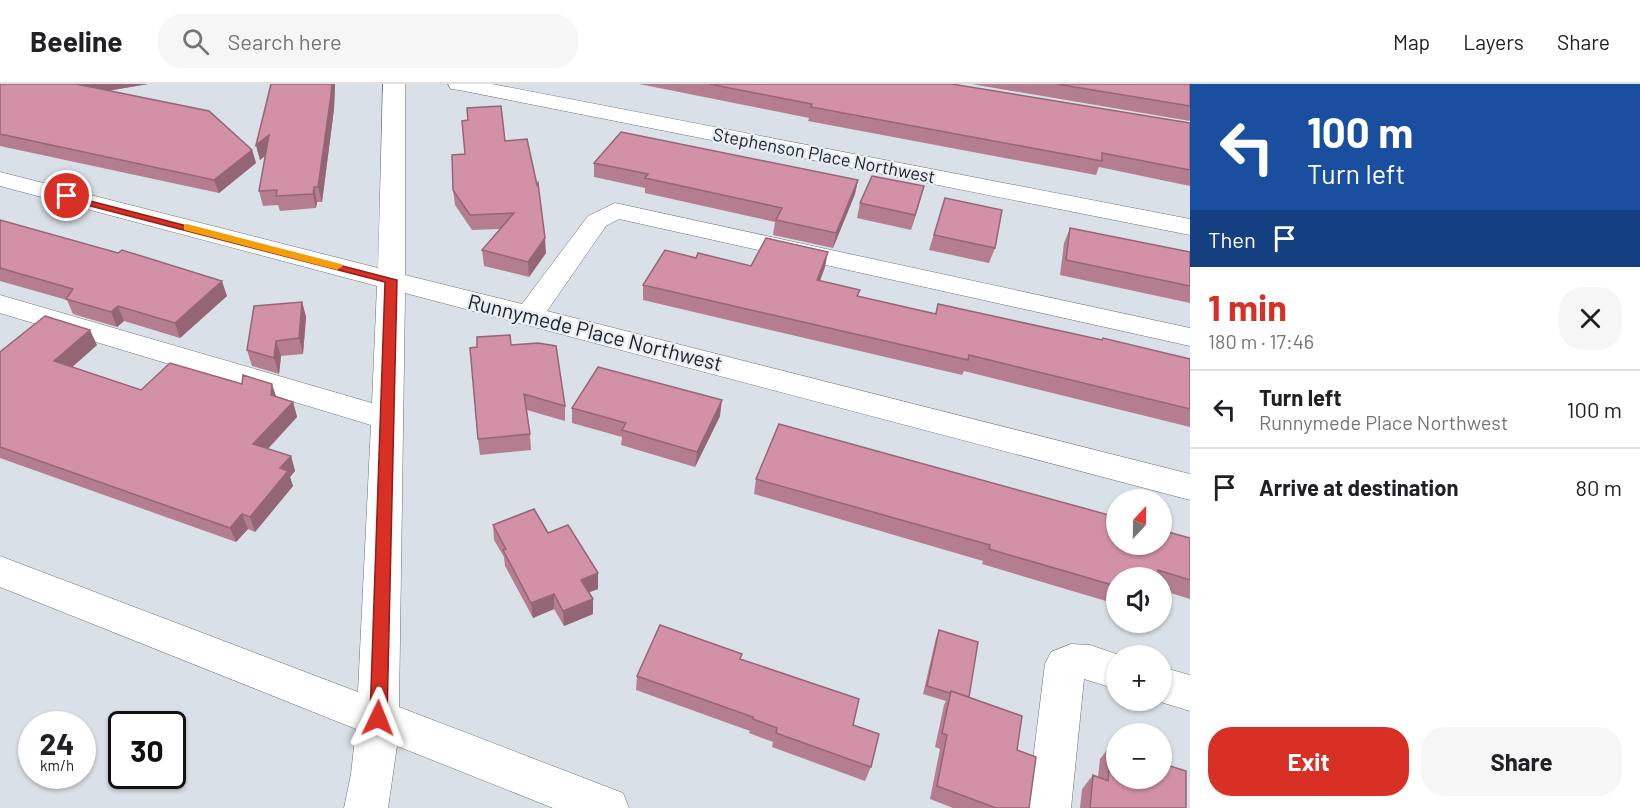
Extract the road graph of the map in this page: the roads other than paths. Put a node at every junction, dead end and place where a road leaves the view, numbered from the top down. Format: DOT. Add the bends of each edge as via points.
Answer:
graph roads {
  1 [pos="394,84"];
  2 [pos="459,84"];
  3 [pos="489,87"];
  4 [pos="0,179"];
  5 [pos="1190,227"];
  6 [pos="391,280"];
  7 [pos="0,304"];
  8 [pos="528,316"];
  9 [pos="1190,337"];
  10 [pos="387,419"];
  11 [pos="1190,487"];
  12 [pos="0,570"];
  13 [pos="1106,668"];
  14 [pos="1172,688"];
  15 [pos="1190,693"];
  16 [pos="378,718"];
  17 [pos="366,808"];
  18 [pos="606,808"];
  19 [pos="1049,808"];
  1 -- 6 [label="street"];
  2 -- 3 [label="street, Stephenson Place Northwest"];
  3 -- 5 [label="street, Stephenson Place Northwest"];
  4 -- 6 [label="street, Runnymede Place Northwest"];
  6 -- 8 [label="street, Runnymede Place Northwest"];
  6 -- 10 [label="street"];
  7 -- 10 [label="street"];
  8 -- 9 [label="street" via="597,221 615,211"];
  8 -- 11 [label="street, Runnymede Place Northwest"];
  10 -- 16 [label="street"];
  12 -- 16 [label="street"];
  13 -- 19 [label="street" via="1083,661 1065,664"];
  14 -- 15 [label="street"];
  16 -- 17 [label="street"];
  16 -- 18 [label="street"];
}
